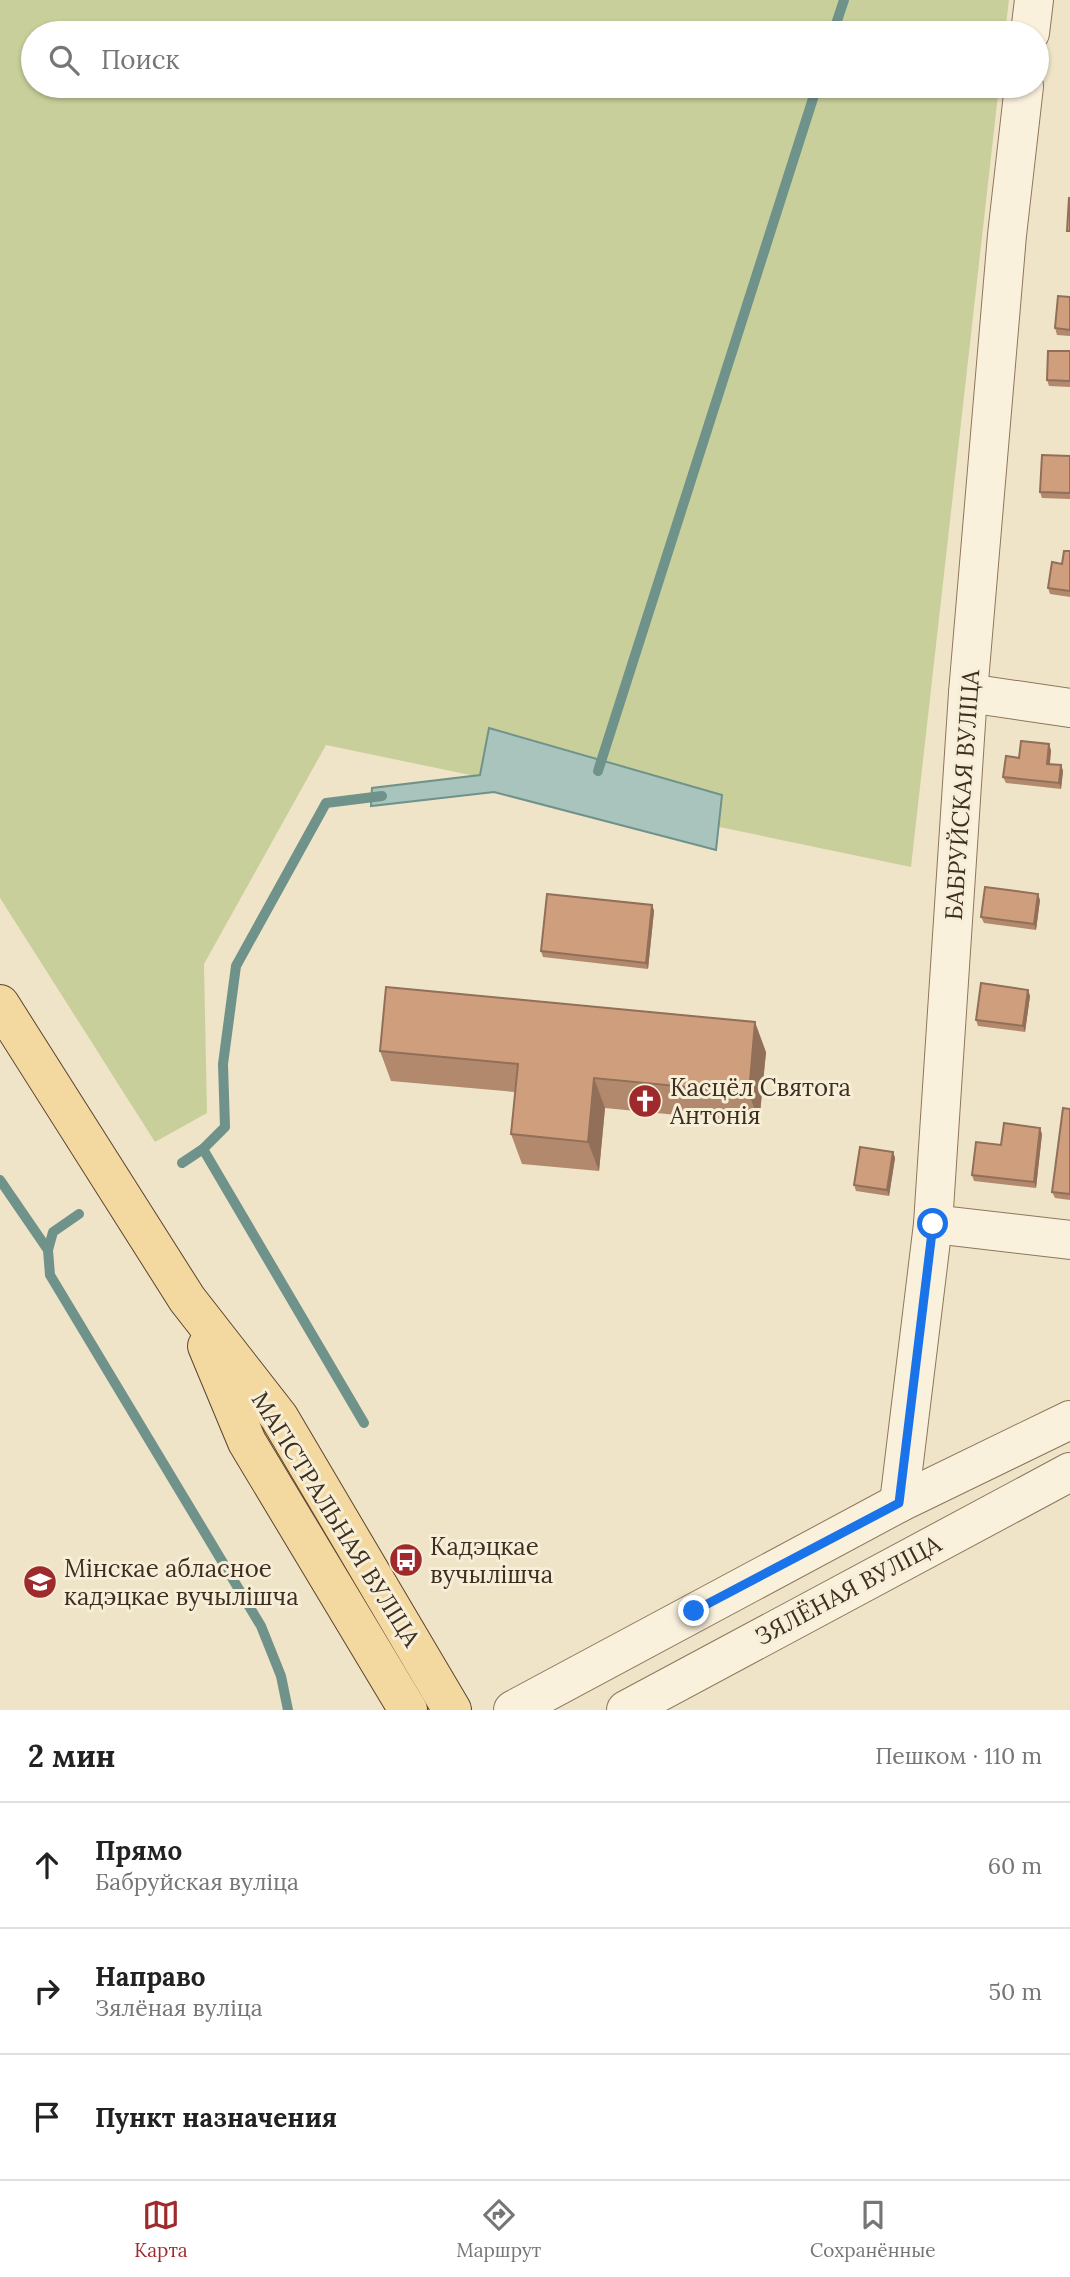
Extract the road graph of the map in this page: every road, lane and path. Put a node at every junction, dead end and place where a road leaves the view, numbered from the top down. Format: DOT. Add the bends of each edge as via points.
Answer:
graph roads {
  1 [pos="1034,0"];
  2 [pos="1031,21"];
  3 [pos="1023,98"];
  4 [pos="968,693"];
  5 [pos="1070,708"];
  6 [pos="0,1004"];
  7 [pos="933,1224"];
  8 [pos="1070,1240"];
  9 [pos="187,1299"];
  10 [pos="1070,1420"];
  11 [pos="1070,1472"];
  12 [pos="899,1503"];
  13 [pos="408,1710"];
  14 [pos="452,1710"];
  15 [pos="513,1710"];
  16 [pos="626,1710"];
  1 -- 2 [label="street"];
  3 -- 4 [label="street, БАБРУЙСКАЯ ВУЛІЦА"];
  4 -- 5 [label="street"];
  4 -- 7 [label="street, БАБРУЙСКАЯ ВУЛІЦА"];
  6 -- 9 [label="main road, МАГІСТРАЛЬНАЯ ВУЛІЦА"];
  7 -- 8 [label="street"];
  7 -- 12 [label="street, БАБРУЙСКАЯ ВУЛІЦА"];
  9 -- 13 [label="main road, МАГІСТРАЛЬНАЯ ВУЛІЦА" via="247,1442"];
  9 -- 14 [label="main road, МАГІСТРАЛЬНАЯ ВУЛІЦА" via="279,1416"];
  10 -- 12 [label="street"];
  11 -- 16 [label="street, ЗЯЛЁНАЯ ВУЛІЦА"];
  12 -- 15 [label="street"];
}
